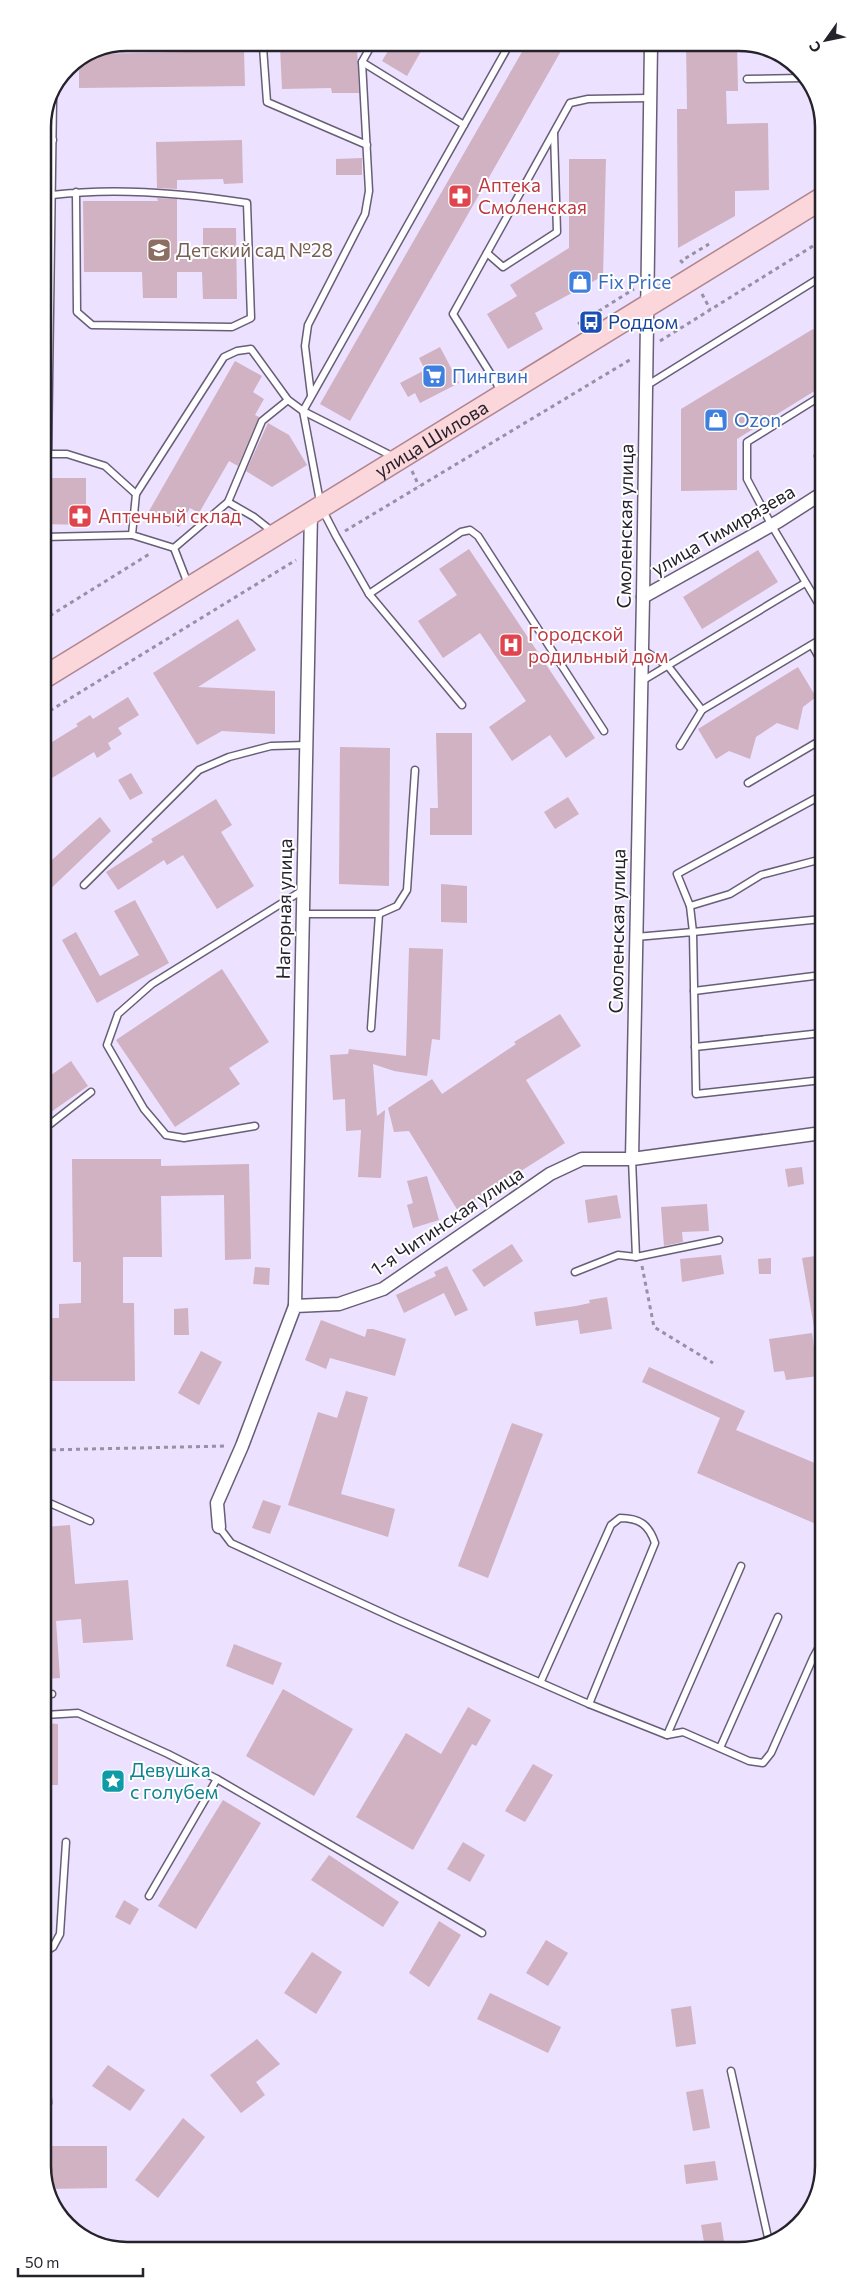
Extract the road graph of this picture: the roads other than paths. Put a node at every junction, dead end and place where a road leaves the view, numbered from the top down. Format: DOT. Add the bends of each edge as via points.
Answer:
graph roads {
  1 [pos="263,51"];
  2 [pos="368,51"];
  3 [pos="506,51"];
  4 [pos="651,51"];
  5 [pos="362,62"];
  6 [pos="796,78"];
  7 [pos="747,79"];
  8 [pos="649,98"];
  9 [pos="53,115"];
  10 [pos="464,124"];
  11 [pos="554,132"];
  12 [pos="52,140"];
  13 [pos="367,145"];
  14 [pos="76,192"];
  15 [pos="52,195"];
  16 [pos="815,203"];
  17 [pos="51,238"];
  18 [pos="487,253"];
  19 [pos="815,281"];
  20 [pos="646,306"];
  21 [pos="646,386"];
  22 [pos="503,394"];
  23 [pos="311,395"];
  24 [pos="288,400"];
  25 [pos="815,400"];
  26 [pos="303,412"];
  27 [pos="51,454"];
  28 [pos="399,459"];
  29 [pos="136,494"];
  30 [pos="228,502"];
  31 [pos="815,502"];
  32 [pos="316,510"];
  33 [pos="772,526"];
  34 [pos="276,534"];
  35 [pos="132,535"];
  36 [pos="51,537"];
  37 [pos="174,548"];
  38 [pos="805,582"];
  39 [pos="189,588"];
  40 [pos="368,594"];
  41 [pos="643,597"];
  42 [pos="815,598"];
  43 [pos="815,643"];
  44 [pos="812,645"];
  45 [pos="642,649"];
  46 [pos="815,650"];
  47 [pos="668,666"];
  48 [pos="51,673"];
  49 [pos="641,681"];
  50 [pos="462,705"];
  51 [pos="702,710"];
  52 [pos="604,731"];
  53 [pos="815,744"];
  54 [pos="306,745"];
  55 [pos="680,746"];
  56 [pos="415,770"];
  57 [pos="748,784"];
  58 [pos="815,799"];
  59 [pos="815,861"];
  60 [pos="84,885"];
  61 [pos="303,890"];
  62 [pos="690,906"];
  63 [pos="302,914"];
  64 [pos="379,914"];
  65 [pos="815,920"];
  66 [pos="693,932"];
  67 [pos="636,936"];
  68 [pos="815,976"];
  69 [pos="694,991"];
  70 [pos="371,1028"];
  71 [pos="815,1034"];
  72 [pos="696,1047"];
  73 [pos="815,1081"];
  74 [pos="91,1092"];
  75 [pos="51,1123"];
  76 [pos="255,1126"];
  77 [pos="815,1134"];
  78 [pos="632,1158"];
  79 [pos="719,1240"];
  80 [pos="636,1257"];
  81 [pos="575,1272"];
  82 [pos="295,1306"];
  83 [pos="51,1504"];
  84 [pos="90,1521"];
  85 [pos="219,1527"];
  86 [pos="741,1566"];
  87 [pos="778,1618"];
  88 [pos="815,1654"];
  89 [pos="541,1681"];
  90 [pos="589,1704"];
  91 [pos="51,1715"];
  92 [pos="667,1736"];
  93 [pos="720,1748"];
  94 [pos="217,1779"];
  95 [pos="66,1842"];
  96 [pos="149,1896"];
  97 [pos="482,1933"];
  98 [pos="51,1949"];
  99 [pos="731,2071"];
  100 [pos="768,2236"];
  1 -- 13 [label="lane" via="267,102"];
  2 -- 5 [label="lane"];
  3 -- 10 [label="lane"];
  4 -- 8 [label="street, Смоленская улица"];
  5 -- 10 [label="lane"];
  5 -- 13 [label="lane"];
  6 -- 7 [label="lane"];
  8 -- 11 [label="lane" via="588,99 570,103"];
  8 -- 20 [label="street, Смоленская улица"];
  9 -- 12 [label="lane"];
  10 -- 23 [label="lane"];
  11 -- 18 [label="lane"];
  11 -- 18 [label="lane" via="557,232 503,267"];
  12 -- 15 [label="lane"];
  13 -- 23 [label="lane" via="370,191 365,214 308,325 305,346"];
  14 -- 14 [label="lane" via="205,196 247,203 251,318 232,327 92,325 77,312"];
  14 -- 15 [label="lane"];
  15 -- 17 [label="lane"];
  16 -- 20 [label="main road, улица Шилова"];
  18 -- 22 [label="lane" via="453,314"];
  19 -- 21 [label="lane"];
  20 -- 21 [label="street, Смоленская улица"];
  20 -- 22 [label="main road, улица Шилова"];
  21 -- 41 [label="street, Смоленская улица"];
  22 -- 28 [label="main road, улица Шилова"];
  23 -- 26 [label="lane"];
  24 -- 26 [label="lane"];
  24 -- 29 [label="lane" via="251,349 224,357"];
  24 -- 30 [label="lane" via="262,421"];
  25 -- 33 [label="lane" via="747,442 747,479"];
  26 -- 28 [label="lane"];
  26 -- 32 [label="lane"];
  27 -- 29 [label="lane" via="68,454 105,466"];
  28 -- 32 [label="main road, улица Шилова"];
  29 -- 35 [label="lane"];
  30 -- 34 [label="lane"];
  30 -- 37 [label="lane"];
  31 -- 33 [label="street, улица Тимирязева"];
  32 -- 34 [label="main road, улица Шилова"];
  32 -- 40 [label="lane" via="336,536"];
  32 -- 54 [label="street, Нагорная улица" via="310,552"];
  33 -- 38 [label="lane"];
  33 -- 41 [label="street, улица Тимирязева"];
  34 -- 39 [label="main road, улица Шилова"];
  35 -- 36 [label="lane"];
  35 -- 37 [label="lane"];
  37 -- 39 [label="lane"];
  38 -- 42 [label="lane"];
  38 -- 47 [label="lane"];
  39 -- 48 [label="main road, улица Шилова"];
  40 -- 50 [label="lane"];
  40 -- 52 [label="lane" via="461,532 470,530 478,536"];
  41 -- 45 [label="street, Смоленская улица"];
  43 -- 44 [label="lane"];
  44 -- 46 [label="lane"];
  44 -- 51 [label="lane"];
  45 -- 47 [label="lane"];
  45 -- 49 [label="street, Смоленская улица"];
  47 -- 49 [label="lane"];
  47 -- 51 [label="lane"];
  49 -- 67 [label="street, Смоленская улица"];
  51 -- 55 [label="lane"];
  53 -- 57 [label="lane"];
  54 -- 60 [label="lane" via="270,746 229,757 199,770"];
  54 -- 61 [label="street, Нагорная улица"];
  56 -- 64 [label="lane" via="407,890 397,906"];
  58 -- 62 [label="lane" via="677,874"];
  59 -- 62 [label="lane" via="761,876 730,894"];
  61 -- 63 [label="street, Нагорная улица"];
  61 -- 76 [label="lane" via="152,984 118,1014 107,1044 144,1109 166,1135 184,1138"];
  62 -- 66 [label="lane"];
  63 -- 64 [label="lane"];
  63 -- 82 [label="street, Нагорная улица"];
  64 -- 70 [label="lane"];
  65 -- 66 [label="lane"];
  66 -- 67 [label="lane"];
  66 -- 69 [label="lane"];
  67 -- 78 [label="street, Смоленская улица"];
  68 -- 69 [label="lane"];
  69 -- 72 [label="lane"];
  71 -- 72 [label="lane"];
  72 -- 73 [label="lane" via="696,1094"];
  74 -- 75 [label="lane"];
  77 -- 78 [label="street, 1-я Читинская улица"];
  78 -- 80 [label="lane"];
  78 -- 82 [label="street, 1-я Читинская улица" via="582,1159 550,1174 383,1289 340,1304"];
  79 -- 80 [label="lane"];
  80 -- 81 [label="lane" via="618,1255"];
  82 -- 85 [label="street" via="242,1446 217,1502"];
  83 -- 84 [label="lane"];
  85 -- 89 [label="lane" via="231,1543 263,1559"];
  86 -- 92 [label="lane"];
  87 -- 93 [label="lane"];
  88 -- 93 [label="lane" via="771,1753 763,1763 749,1762"];
  89 -- 90 [label="lane"];
  89 -- 90 [label="lane" via="611,1525 620,1518 632,1518 650,1529 655,1543"];
  90 -- 92 [label="lane"];
  91 -- 94 [label="lane" via="78,1713"];
  92 -- 93 [label="lane" via="683,1732"];
  94 -- 96 [label="lane"];
  94 -- 97 [label="lane"];
  95 -- 98 [label="lane" via="60,1934"];
  99 -- 100 [label="lane"];
}
